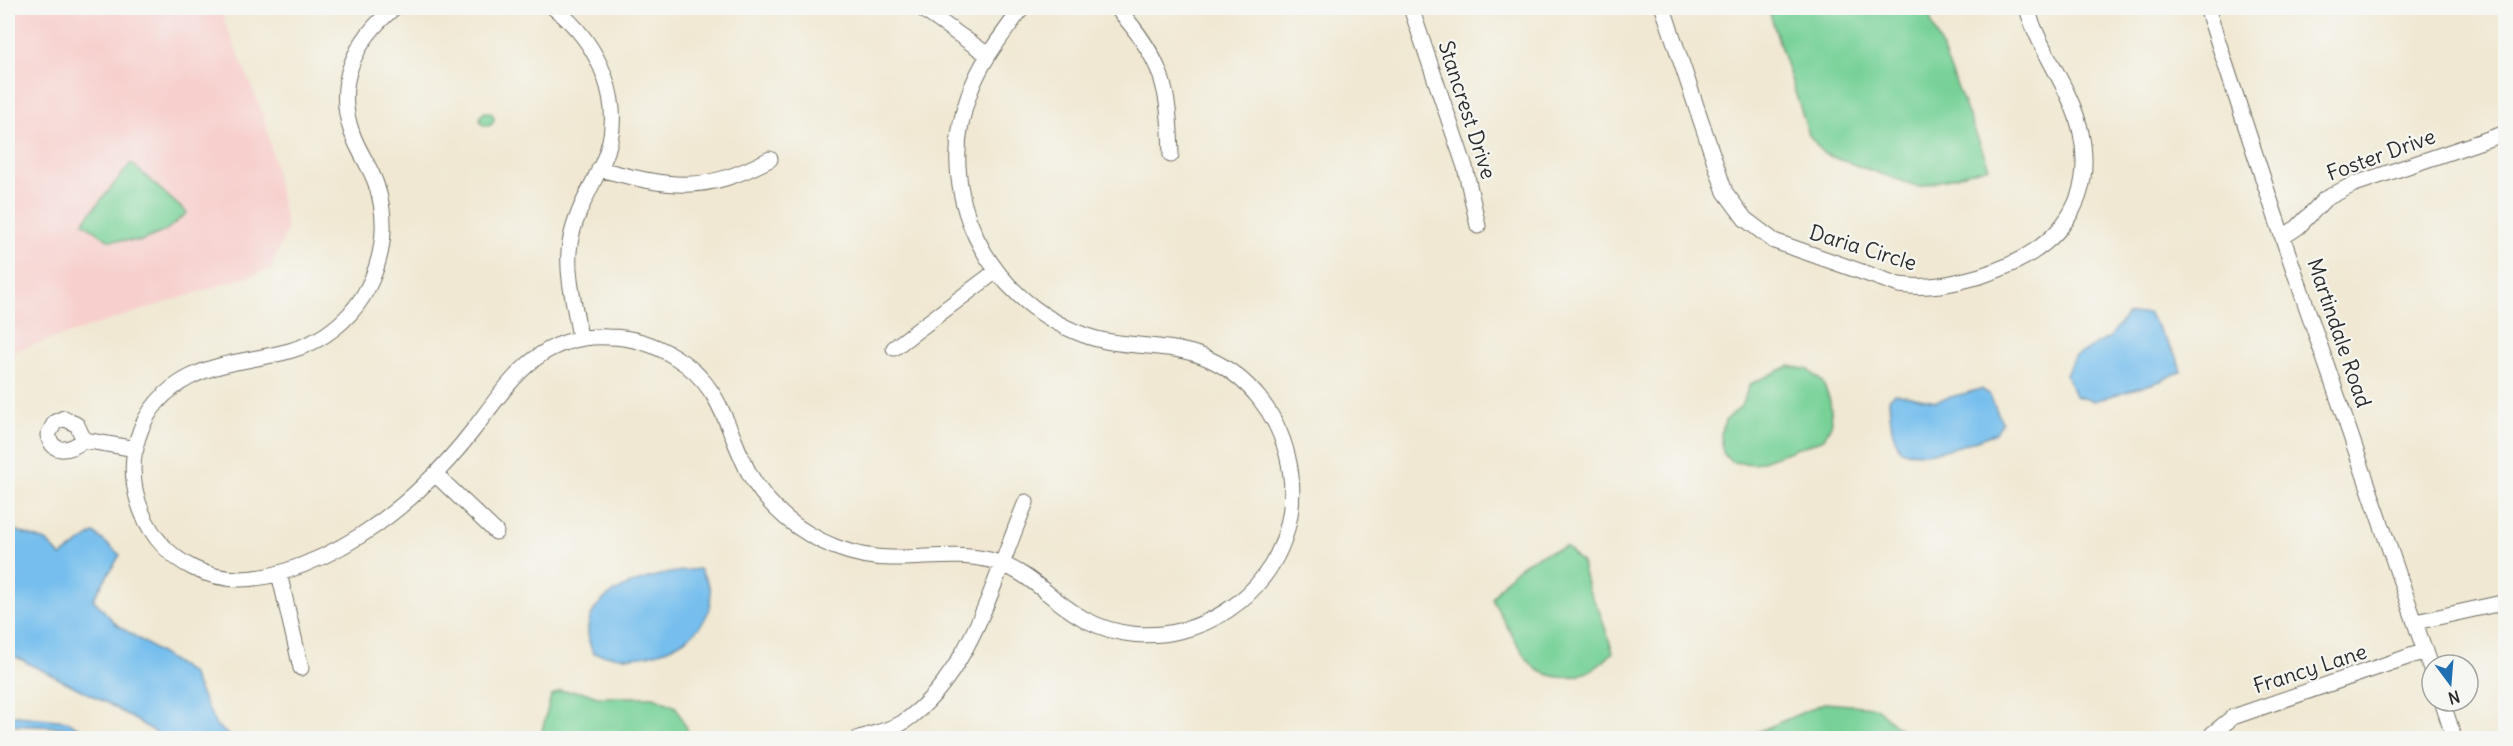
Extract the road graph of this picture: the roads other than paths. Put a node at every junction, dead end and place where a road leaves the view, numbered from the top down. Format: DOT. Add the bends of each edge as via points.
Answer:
graph roads {
  1 [pos="554,8"];
  2 [pos="921,8"];
  3 [pos="1022,8"];
  4 [pos="1117,8"];
  5 [pos="1411,8"];
  6 [pos="1663,8"];
  7 [pos="2027,8"];
  8 [pos="2207,8"];
  9 [pos="384,11"];
  10 [pos="988,55"];
  11 [pos="2505,133"];
  12 [pos="1171,155"];
  13 [pos="770,159"];
  14 [pos="599,169"];
  15 [pos="1478,226"];
  16 [pos="2283,237"];
  17 [pos="995,272"];
  18 [pos="580,338"];
  19 [pos="894,348"];
  20 [pos="84,440"];
  21 [pos="136,449"];
  22 [pos="435,474"];
  23 [pos="1026,502"];
  24 [pos="496,532"];
  25 [pos="1000,563"];
  26 [pos="279,573"];
  27 [pos="2505,602"];
  28 [pos="2416,622"];
  29 [pos="2425,651"];
  30 [pos="301,668"];
  31 [pos="2446,713"];
  32 [pos="2212,734"];
  33 [pos="859,738"];
  34 [pos="2454,738"];
  1 -- 14 [label="street" via="588,41 602,66 609,90 611,117"];
  2 -- 10 [label="street"];
  3 -- 10 [label="street"];
  4 -- 12 [label="street" via="1156,60 1168,93"];
  5 -- 15 [label="street, Stancrest Drive" via="1465,167"];
  6 -- 7 [label="street, Daria Circle" via="1725,192 1745,219 1774,241 1899,285 1918,288 1954,284 2014,265 2049,242 2071,212 2083,180 2081,134"];
  8 -- 16 [label="street, Martindale Road"];
  9 -- 21 [label="street" via="354,54 346,86 346,114 375,180 383,216 378,264 362,298 349,315 318,340 198,373 179,383 151,413"];
  10 -- 17 [label="street" via="964,108 958,176 970,225"];
  11 -- 16 [label="street, Foster Drive" via="2352,185 2325,199"];
  13 -- 14 [label="street" via="738,176 706,185 657,184"];
  14 -- 18 [label="street" via="575,222 569,251"];
  16 -- 28 [label="street, Martindale Road"];
  17 -- 19 [label="street"];
  17 -- 25 [label="street" via="1045,316 1087,336 1114,344 1191,352 1227,369 1258,395 1271,414 1286,449 1292,487 1290,523 1268,573 1231,608 1188,629 1145,634 1100,626 1077,615 1039,583"];
  18 -- 22 [label="street" via="549,349 514,376"];
  18 -- 25 [label="street" via="638,340 685,363 716,398 757,486 781,513 819,540 874,557 955,554"];
  20 -- 21 [label="street"];
  21 -- 26 [label="street" via="135,487 140,507 147,525 173,556 202,573 218,577 236,579"];
  22 -- 24 [label="street"];
  22 -- 26 [label="street" via="361,535 313,561"];
  23 -- 25 [label="street"];
  25 -- 33 [label="street" via="977,630 940,688 901,723"];
  26 -- 30 [label="street"];
  27 -- 28 [label="street"];
  28 -- 29 [label="street, Martindale Road"];
  29 -- 32 [label="street, Francy Lane" via="2234,717"];
  31 -- 34 [label="street"];
}
